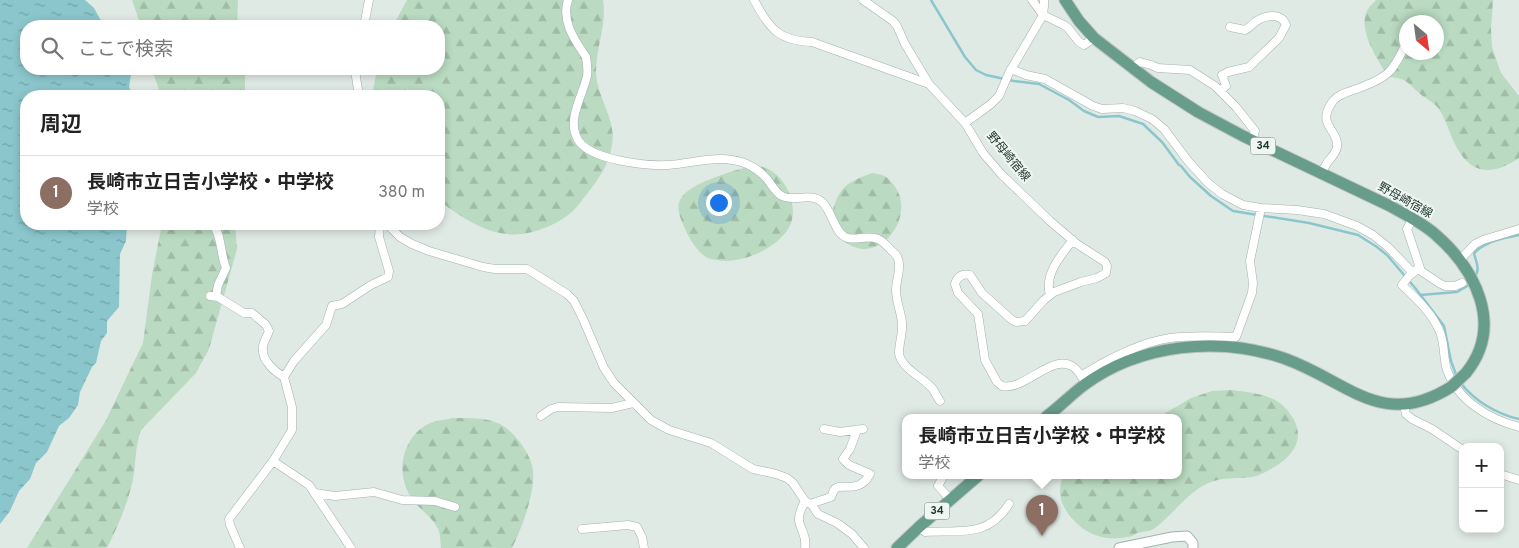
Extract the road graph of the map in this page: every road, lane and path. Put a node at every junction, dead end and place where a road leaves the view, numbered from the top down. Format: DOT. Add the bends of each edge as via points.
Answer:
graph roads {
  1 [pos="369,0"];
  2 [pos="568,0"];
  3 [pos="754,0"];
  4 [pos="863,0"];
  5 [pos="1032,0"];
  6 [pos="1044,0"];
  7 [pos="1065,0"];
  8 [pos="1043,14"];
  9 [pos="365,20"];
  10 [pos="1230,27"];
  11 [pos="1094,38"];
  12 [pos="1399,56"];
  13 [pos="1132,68"];
  14 [pos="1010,71"];
  15 [pos="356,75"];
  16 [pos="929,84"];
  17 [pos="357,90"];
  18 [pos="1220,91"];
  19 [pos="965,123"];
  20 [pos="1252,141"];
  21 [pos="1322,174"];
  22 [pos="1261,208"];
  23 [pos="1413,218"];
  24 [pos="1519,229"];
  25 [pos="217,230"];
  26 [pos="380,230"];
  27 [pos="393,230"];
  28 [pos="1073,240"];
  29 [pos="1460,260"];
  30 [pos="1414,272"];
  31 [pos="1469,281"];
  32 [pos="1050,295"];
  33 [pos="284,377"];
  34 [pos="1084,380"];
  35 [pos="940,401"];
  36 [pos="633,403"];
  37 [pos="1404,405"];
  38 [pos="1049,414"];
  39 [pos="541,416"];
  40 [pos="1519,427"];
  41 [pos="824,429"];
  42 [pos="1459,447"];
  43 [pos="273,460"];
  44 [pos="1504,475"];
  45 [pos="942,479"];
  46 [pos="974,479"];
  47 [pos="1519,480"];
  48 [pos="315,493"];
  49 [pos="950,499"];
  50 [pos="807,503"];
  51 [pos="1009,504"];
  52 [pos="456,507"];
  53 [pos="919,526"];
  54 [pos="582,529"];
  55 [pos="901,546"];
  56 [pos="240,548"];
  57 [pos="351,548"];
  58 [pos="644,548"];
  59 [pos="806,548"];
  60 [pos="864,548"];
  61 [pos="1120,548"];
  62 [pos="1193,548"];
  1 -- 9 [label="street"];
  2 -- 35 [label="street" via="568,24 586,57 587,76 574,124 579,142 618,161 667,165 718,159 746,164 762,174 782,196 813,198 824,203 843,236 879,239 894,252 899,262 896,289 902,323 900,359 932,388"];
  3 -- 16 [label="street" via="767,24 778,34 812,42"];
  4 -- 16 [label="street, 野母崎宿線" via="897,26"];
  5 -- 8 [label="street"];
  6 -- 8 [label="street"];
  7 -- 11 [label="main road, 野母崎宿線 / 34"];
  8 -- 11 [label="street" via="1068,28 1082,44"];
  8 -- 14 [label="street"];
  10 -- 18 [label="street" via="1246,30 1270,15 1278,16 1286,25 1278,38 1249,67 1222,75 1226,86"];
  11 -- 13 [label="main road, 野母崎宿線 / 34"];
  12 -- 21 [label="street" via="1383,76 1334,99 1326,122 1337,149"];
  13 -- 18 [label="street" via="1140,62 1158,68 1190,70"];
  13 -- 20 [label="main road, 野母崎宿線 / 34" via="1198,112"];
  14 -- 19 [label="street" via="999,96"];
  14 -- 22 [label="street" via="1045,79 1093,106 1123,108 1152,119 1208,183 1243,204"];
  15 -- 17 [label="street"];
  16 -- 19 [label="street, 野母崎宿線"];
  18 -- 20 [label="street" via="1255,131"];
  19 -- 28 [label="street, 野母崎宿線" via="983,153 1001,174"];
  20 -- 21 [label="main road, 野母崎宿線 / 34"];
  21 -- 23 [label="main road, 野母崎宿線 / 34"];
  22 -- 30 [label="street" via="1324,214 1357,226 1388,246"];
  22 -- 34 [label="street" via="1250,261 1252,293 1236,337 1168,338 1101,363"];
  23 -- 29 [label="main road, 野母崎宿線 / 34" via="1435,234"];
  23 -- 30 [label="street" via="1407,229"];
  24 -- 29 [label="street" via="1475,244"];
  25 -- 33 [label="street" via="226,268 213,296 244,313 252,313 266,326 269,332 263,352 272,368"];
  26 -- 33 [label="street" via="388,277 342,304 332,306 326,325"];
  27 -- 36 [label="street" via="429,252 483,267 527,269 568,294 583,319 604,368"];
  28 -- 32 [label="street" via="1053,268"];
  28 -- 32 [label="street, 野母崎宿線" via="1105,262 1106,273"];
  29 -- 31 [label="main road, 野母崎宿線 / 34"];
  30 -- 31 [label="street" via="1421,271 1446,286"];
  30 -- 40 [label="street" via="1402,285 1420,302 1437,326 1447,371 1460,392 1494,419"];
  31 -- 37 [label="main road, 野母崎宿線 / 34, bridge" via="1482,300 1484,316 1482,342 1474,362 1451,387 1427,400"];
  32 -- 34 [label="street, 野母崎宿線" via="1026,321 1016,322 987,298 971,276 960,276 955,284 958,293 978,314 985,360 1002,386 1014,386 1059,364 1070,365"];
  33 -- 43 [label="street" via="292,407 292,430"];
  34 -- 37 [label="main road, 野母崎宿線 / 34" via="1150,354 1178,348 1234,347 1283,358 1376,402"];
  34 -- 38 [label="main road, 野母崎宿線 / 34"];
  36 -- 39 [label="street" via="612,408 558,407"];
  36 -- 50 [label="street" via="651,420 669,430 710,443 753,469 787,478"];
  37 -- 42 [label="street" via="1409,417"];
  41 -- 50 [label="street" via="840,432 860,429 844,459 870,474 859,486 838,487 831,497"];
  43 -- 48 [label="street" via="310,485"];
  43 -- 56 [label="street" via="229,519"];
  44 -- 47 [label="street"];
  45 -- 49 [label="street" via="938,486"];
  46 -- 49 [label="main road, 34"];
  48 -- 52 [label="street" via="334,496 374,492 402,500 435,501"];
  48 -- 57 [label="street"];
  49 -- 53 [label="main road, 34"];
  50 -- 59 [label="street" via="800,512 799,520 805,533"];
  50 -- 60 [label="street" via="818,514 852,534"];
  51 -- 53 [label="street" via="995,522 975,530 925,532"];
  53 -- 55 [label="main road, 34"];
  54 -- 58 [label="street" via="636,527"];
  61 -- 62 [label="street" via="1187,536"];
}
